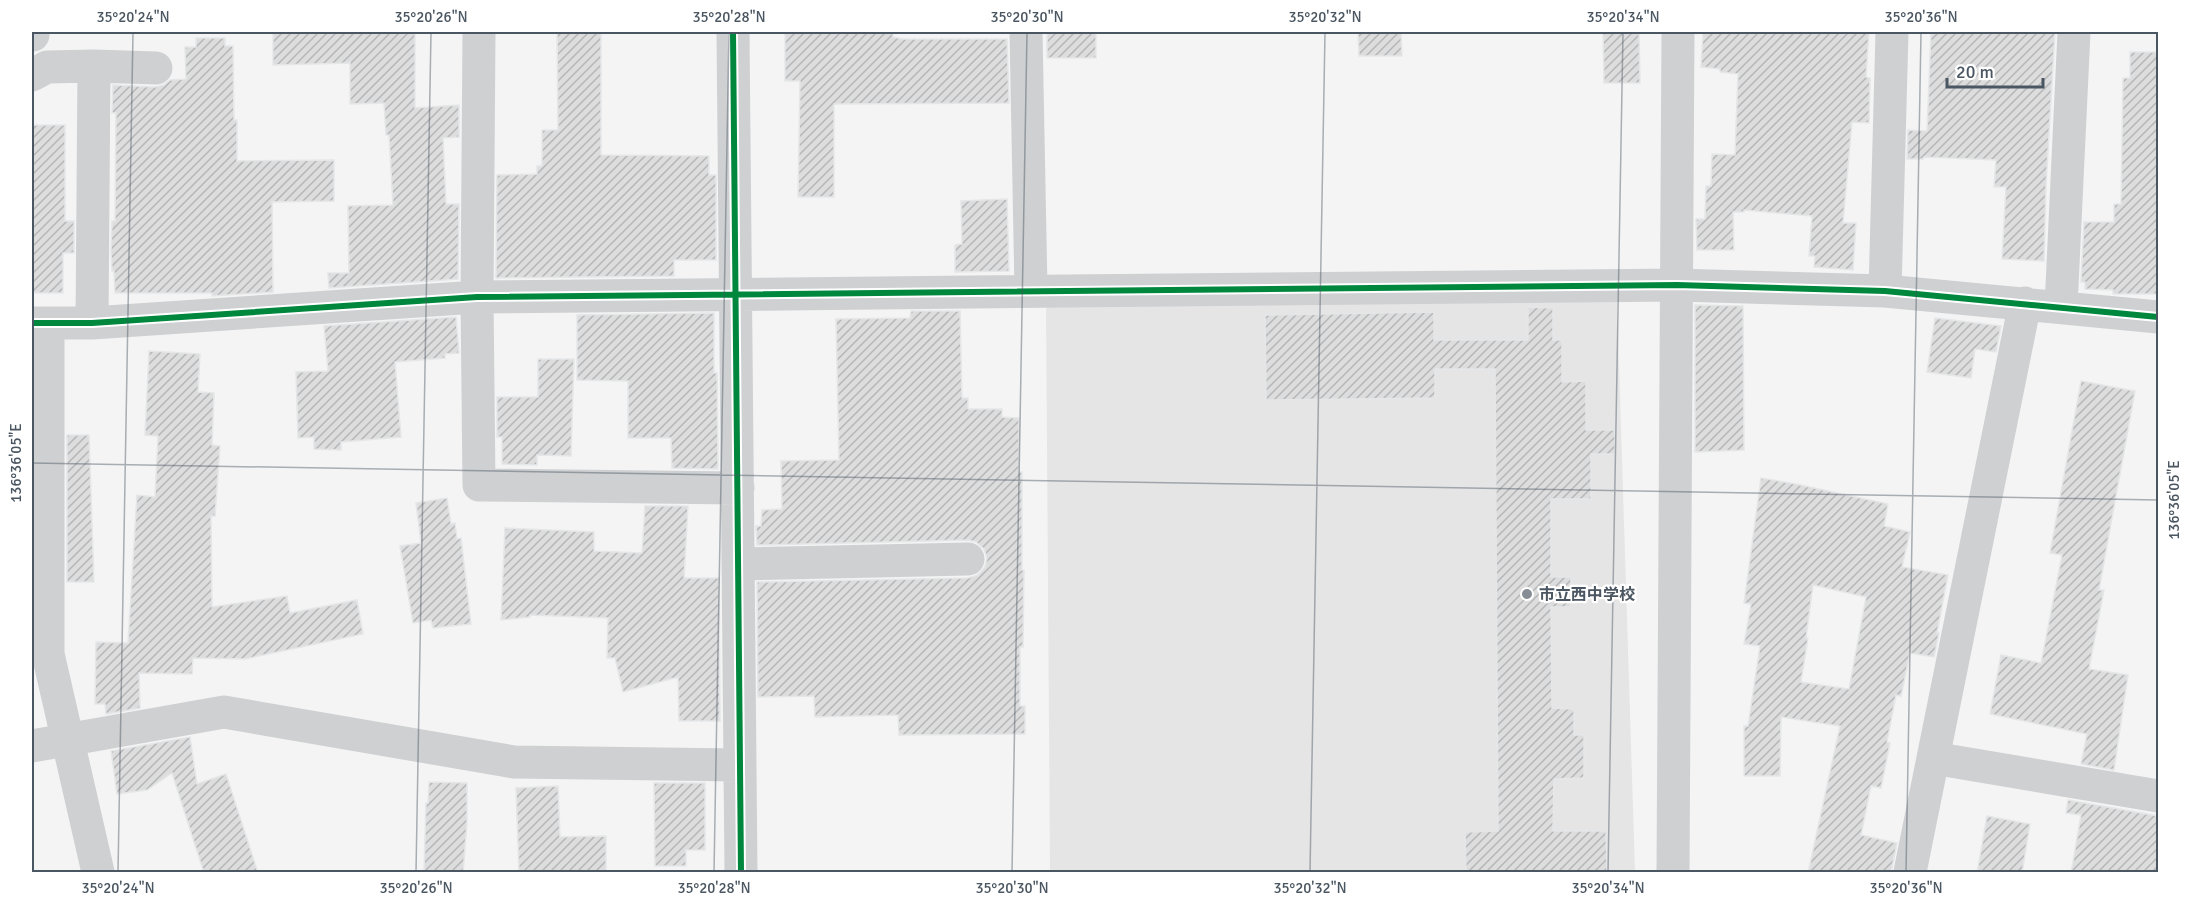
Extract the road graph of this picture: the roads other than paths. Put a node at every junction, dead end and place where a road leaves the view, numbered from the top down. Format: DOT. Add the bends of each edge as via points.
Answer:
graph roads {
  1 [pos="479,32"];
  2 [pos="733,32"];
  3 [pos="1026,32"];
  4 [pos="1678,32"];
  5 [pos="1892,32"];
  6 [pos="2074,32"];
  7 [pos="94,66"];
  8 [pos="156,68"];
  9 [pos="32,75"];
  10 [pos="1677,285"];
  11 [pos="1030,290"];
  12 [pos="1885,291"];
  13 [pos="736,295"];
  14 [pos="477,297"];
  15 [pos="2025,303"];
  16 [pos="2061,308"];
  17 [pos="2158,317"];
  18 [pos="40,323"];
  19 [pos="92,323"];
  20 [pos="738,488"];
  21 [pos="968,559"];
  22 [pos="739,564"];
  23 [pos="66,740"];
  24 [pos="32,746"];
  25 [pos="1933,758"];
  26 [pos="738,765"];
  27 [pos="2158,796"];
  28 [pos="98,873"];
  29 [pos="741,873"];
  30 [pos="1673,873"];
  31 [pos="1910,873"];
  1 -- 14 [label="street"];
  2 -- 13 [label="street"];
  3 -- 11 [label="street"];
  4 -- 10 [label="street"];
  5 -- 12 [label="street"];
  6 -- 16 [label="street"];
  7 -- 8 [label="street"];
  7 -- 9 [label="street" via="47,67"];
  7 -- 19 [label="street"];
  10 -- 11 [label="street"];
  10 -- 12 [label="street"];
  10 -- 30 [label="street"];
  11 -- 13 [label="street"];
  12 -- 15 [label="street"];
  13 -- 14 [label="street"];
  13 -- 20 [label="street"];
  14 -- 19 [label="street"];
  14 -- 20 [label="street" via="479,485"];
  15 -- 16 [label="street"];
  15 -- 25 [label="street"];
  16 -- 17 [label="street"];
  18 -- 19 [label="street"];
  18 -- 23 [label="street" via="48,654"];
  20 -- 22 [label="street"];
  21 -- 22 [label="street"];
  22 -- 26 [label="street"];
  23 -- 24 [label="street"];
  23 -- 26 [label="street" via="224,712 514,762"];
  23 -- 28 [label="street"];
  25 -- 27 [label="street"];
  25 -- 31 [label="street"];
  26 -- 29 [label="street"];
}
